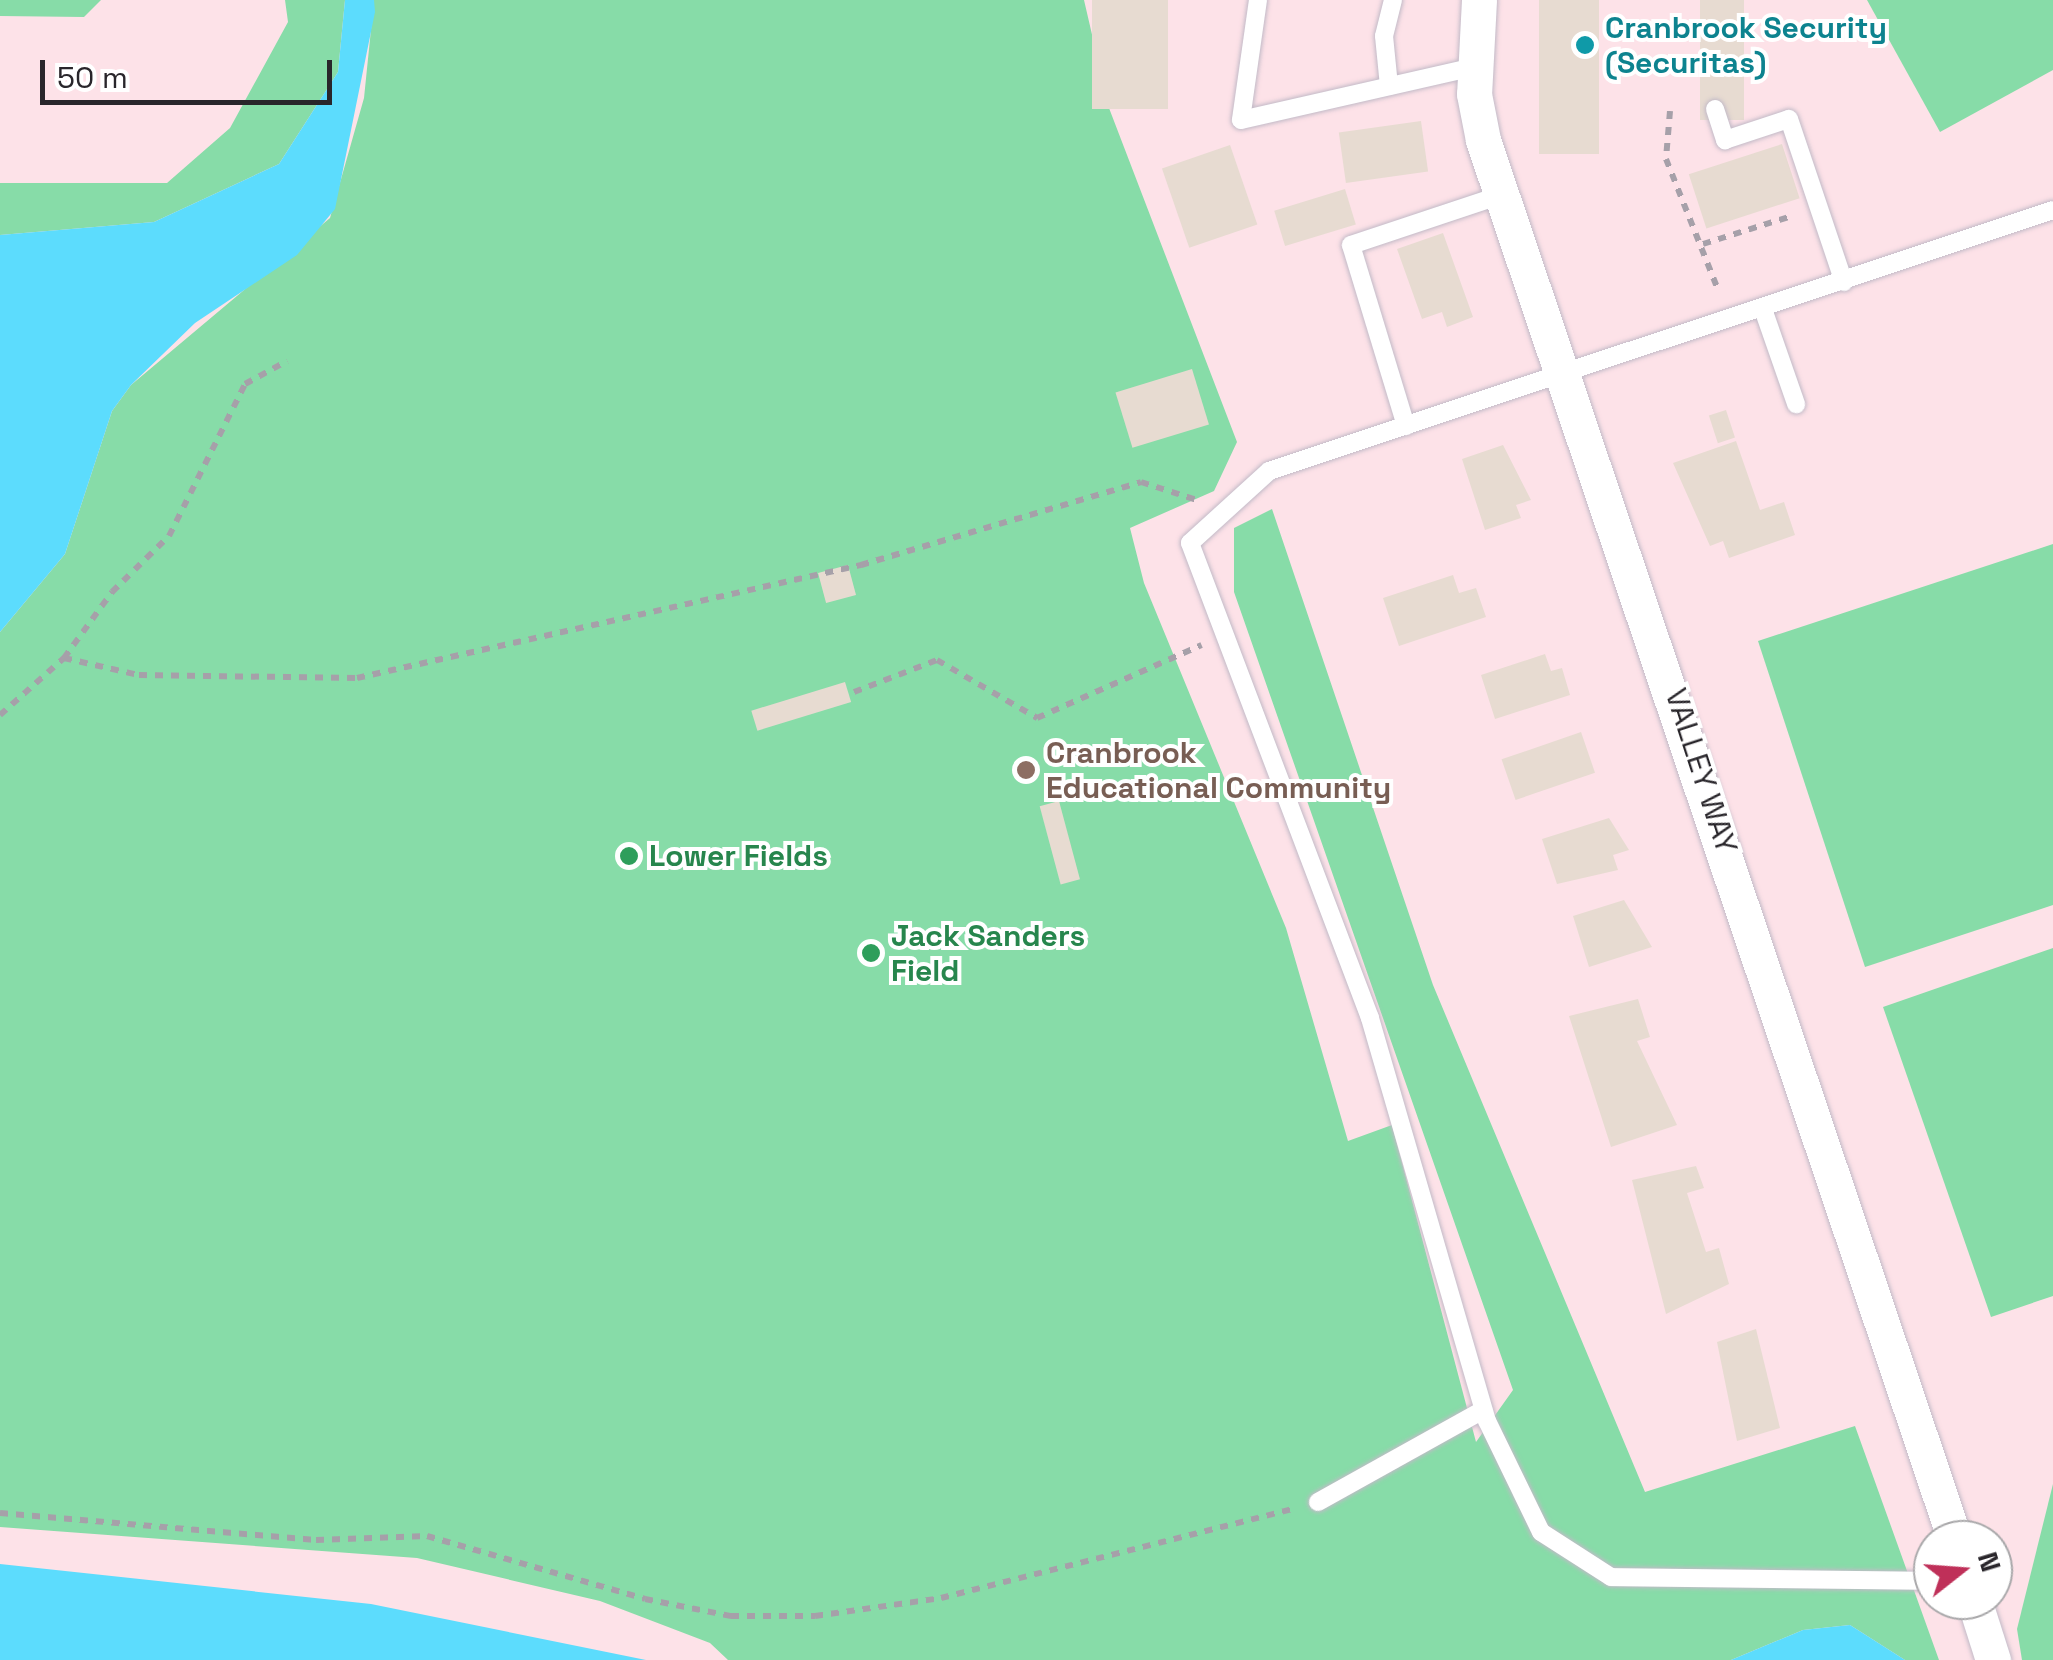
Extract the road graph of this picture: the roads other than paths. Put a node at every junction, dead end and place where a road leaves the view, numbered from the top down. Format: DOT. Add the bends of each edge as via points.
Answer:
graph roads {
  1 [pos="1258,0"];
  2 [pos="1393,0"];
  3 [pos="1479,0"];
  4 [pos="1474,68"];
  5 [pos="1388,86"];
  6 [pos="1715,110"];
  7 [pos="1501,195"];
  8 [pos="2053,210"];
  9 [pos="1844,282"];
  10 [pos="1764,309"];
  11 [pos="1562,376"];
  12 [pos="1796,404"];
  13 [pos="1406,426"];
  14 [pos="1484,1410"];
  15 [pos="1318,1502"];
  16 [pos="1947,1520"];
  17 [pos="1913,1581"];
  18 [pos="1980,1620"];
  19 [pos="1993,1660"];
  1 -- 5 [label="lane" via="1241,120"];
  2 -- 5 [label="lane" via="1384,36"];
  3 -- 4 [label="street, VALLEY WAY"];
  4 -- 5 [label="lane"];
  4 -- 7 [label="street, VALLEY WAY"];
  6 -- 9 [label="lane" via="1725,140 1789,120"];
  7 -- 11 [label="street, VALLEY WAY"];
  7 -- 13 [label="lane" via="1351,245"];
  8 -- 9 [label="lane"];
  9 -- 10 [label="lane"];
  10 -- 11 [label="lane"];
  10 -- 12 [label="lane"];
  11 -- 13 [label="lane"];
  11 -- 16 [label="street, VALLEY WAY"];
  13 -- 14 [label="lane" via="1270,471 1190,543 1370,1018"];
  14 -- 15 [label="lane"];
  14 -- 17 [label="lane" via="1541,1532 1611,1577"];
  18 -- 19 [label="street"];
}
